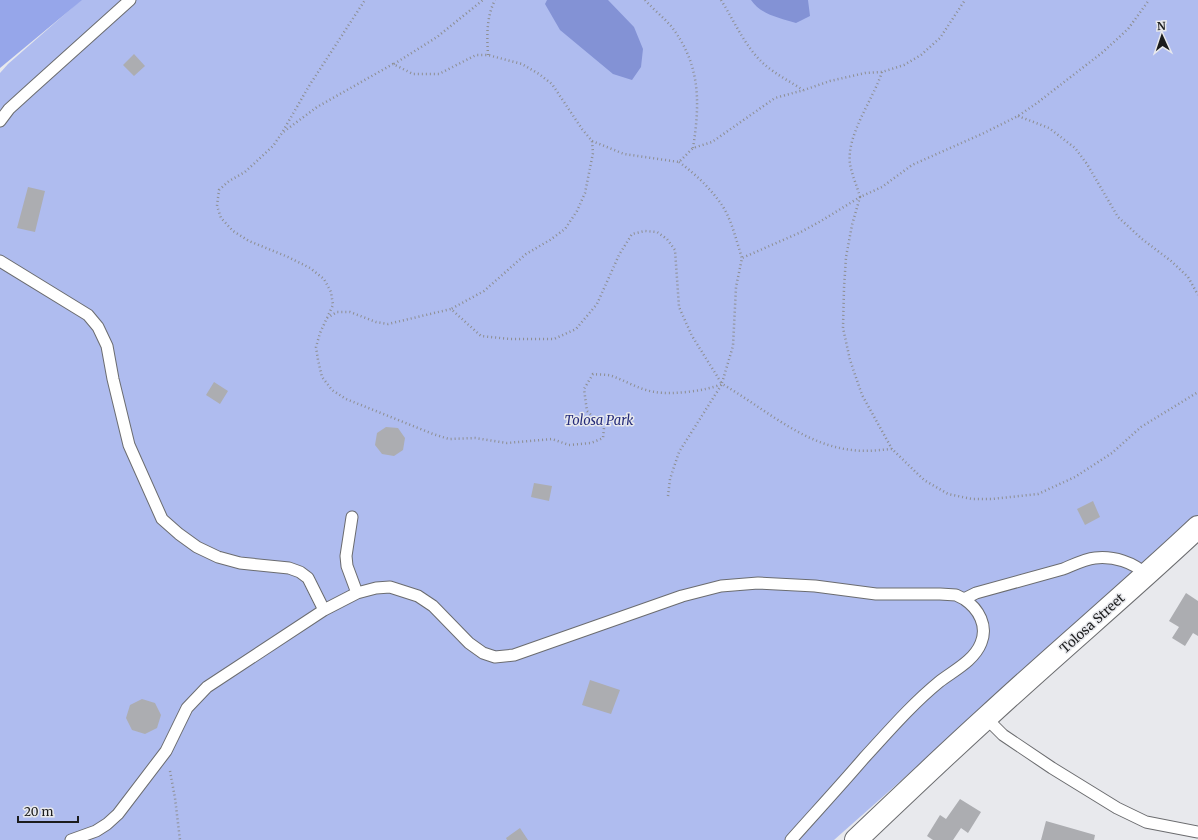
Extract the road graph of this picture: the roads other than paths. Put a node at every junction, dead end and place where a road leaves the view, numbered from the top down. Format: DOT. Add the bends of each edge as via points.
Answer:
graph roads {
  1 [pos="130,0"];
  2 [pos="0,121"];
  3 [pos="0,261"];
  4 [pos="352,517"];
  5 [pos="1198,526"];
  6 [pos="1147,575"];
  7 [pos="357,593"];
  8 [pos="964,599"];
  9 [pos="324,610"];
  10 [pos="986,718"];
  11 [pos="1198,832"];
  12 [pos="70,840"];
  13 [pos="791,840"];
  14 [pos="856,840"];
  1 -- 2 [label="lane" via="9,109"];
  3 -- 9 [label="lane" via="88,315 98,327 107,346 129,445 162,519 197,547 218,557 300,572 308,578"];
  4 -- 7 [label="lane" via="346,556"];
  5 -- 6 [label="street, Tolosa Street"];
  6 -- 8 [label="lane" via="1133,565 1118,560 1094,558 976,593"];
  6 -- 10 [label="street, Tolosa Street"];
  7 -- 8 [label="lane" via="376,588 390,588 418,596 433,606 469,643 483,653 495,657 514,655 682,596 721,586 793,585 876,594 956,595"];
  7 -- 9 [label="lane"];
  8 -- 13 [label="lane" via="978,612 982,620 984,630 978,651 901,717"];
  9 -- 12 [label="lane" via="197,696 187,708 166,751 118,814 96,831"];
  10 -- 11 [label="lane" via="1003,735 1117,808 1146,822"];
  10 -- 14 [label="street, Tolosa Street"];
}
